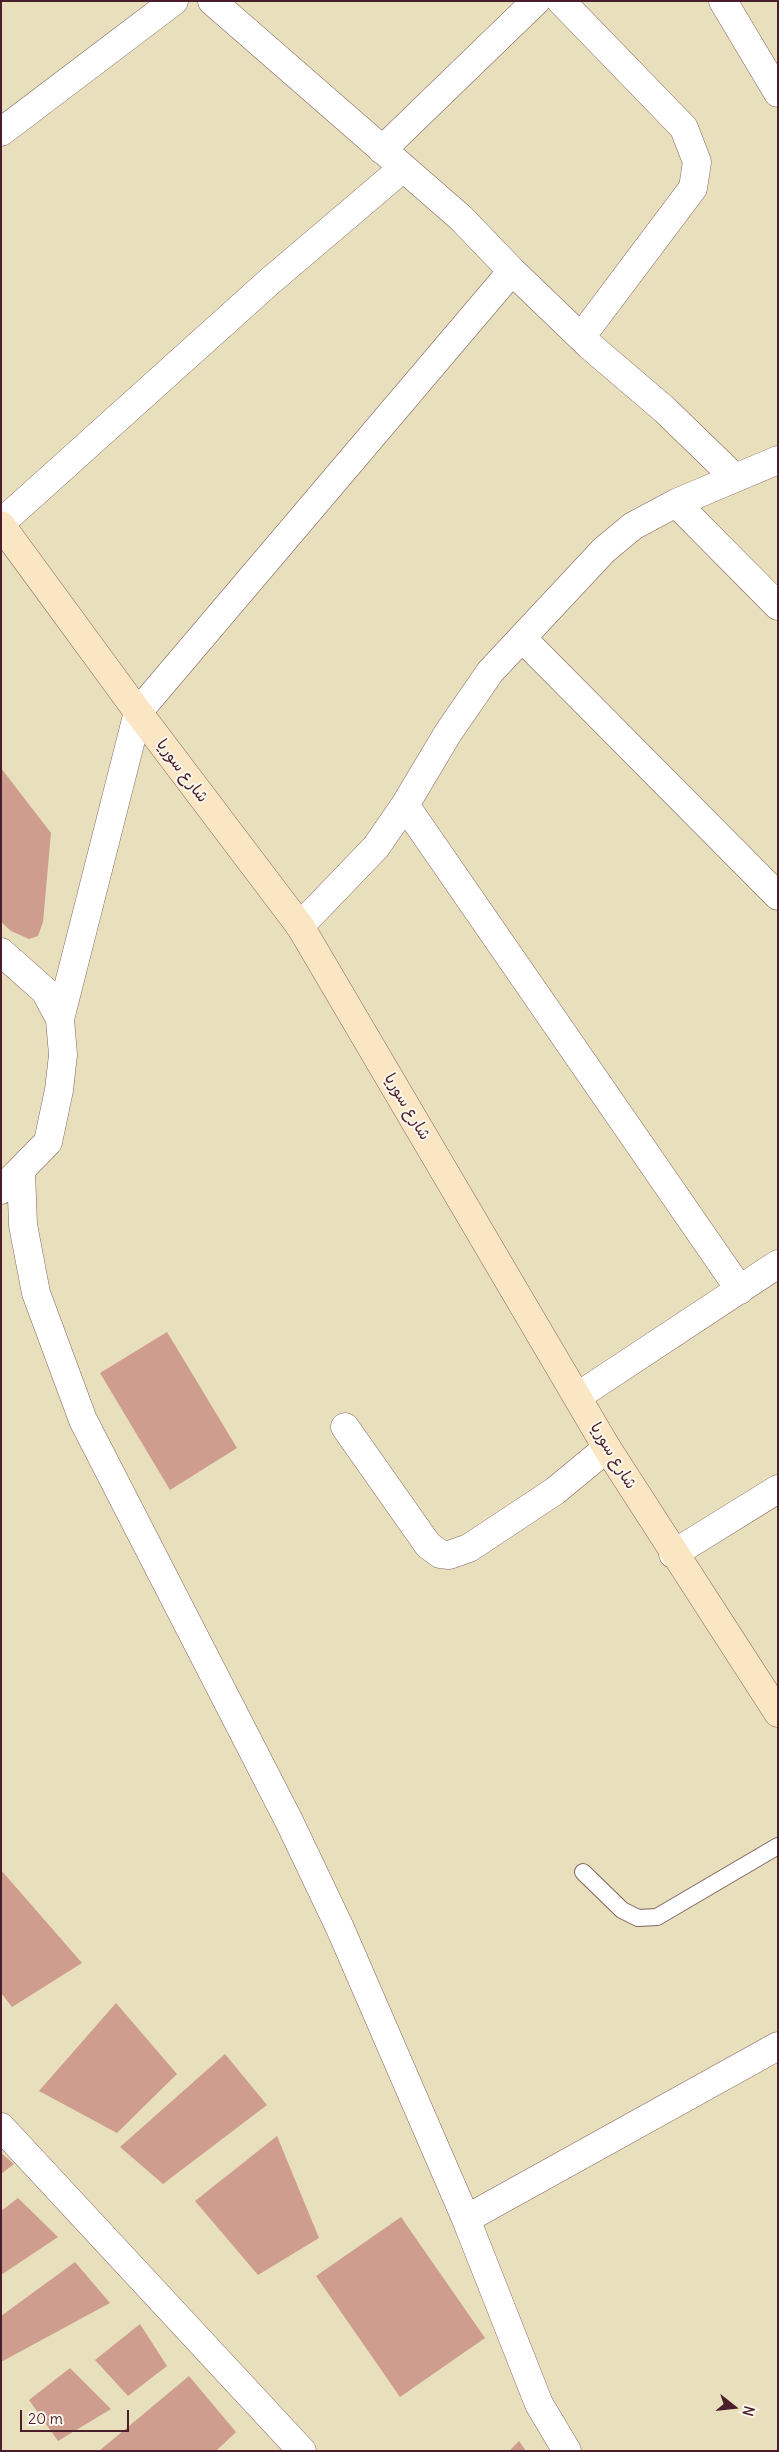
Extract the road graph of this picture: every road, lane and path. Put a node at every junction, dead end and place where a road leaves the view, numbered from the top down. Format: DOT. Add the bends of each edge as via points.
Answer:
graph roads {
  1 [pos="174,1"];
  2 [pos="212,1"];
  3 [pos="536,1"];
  4 [pos="561,1"];
  5 [pos="723,1"];
  6 [pos="778,93"];
  7 [pos="1,132"];
  8 [pos="382,150"];
  9 [pos="403,168"];
  10 [pos="512,271"];
  11 [pos="581,336"];
  12 [pos="778,460"];
  13 [pos="735,478"];
  14 [pos="676,503"];
  15 [pos="1,524"];
  16 [pos="778,606"];
  17 [pos="522,638"];
  18 [pos="138,712"];
  19 [pos="405,805"];
  20 [pos="778,896"];
  21 [pos="300,926"];
  22 [pos="1,952"];
  23 [pos="60,1019"];
  24 [pos="21,1171"];
  25 [pos="1,1190"];
  26 [pos="778,1264"];
  27 [pos="740,1290"];
  28 [pos="578,1396"];
  29 [pos="344,1427"];
  30 [pos="607,1448"];
  31 [pos="778,1489"];
  32 [pos="673,1554"];
  33 [pos="778,1714"];
  34 [pos="778,1846"];
  35 [pos="583,1872"];
  36 [pos="778,2046"];
  37 [pos="1,2127"];
  38 [pos="466,2219"];
  39 [pos="302,2451"];
  40 [pos="566,2451"];
  1 -- 7 [label="street"];
  2 -- 8 [label="street"];
  3 -- 8 [label="street"];
  4 -- 11 [label="street" via="684,128 697,162 693,188"];
  5 -- 6 [label="street"];
  8 -- 9 [label="street"];
  9 -- 10 [label="street" via="461,218"];
  9 -- 15 [label="street" via="269,282"];
  10 -- 11 [label="street"];
  10 -- 18 [label="street"];
  11 -- 13 [label="street" via="665,410"];
  12 -- 13 [label="street"];
  13 -- 14 [label="street"];
  14 -- 16 [label="street"];
  14 -- 17 [label="street" via="633,526 604,550"];
  15 -- 18 [label="street, شارع سوريا"];
  17 -- 19 [label="street" via="490,672 448,733"];
  17 -- 20 [label="street"];
  18 -- 21 [label="street, شارع سوريا"];
  18 -- 23 [label="street"];
  19 -- 21 [label="street" via="376,847"];
  19 -- 27 [label="street"];
  21 -- 28 [label="street, شارع سوريا"];
  22 -- 23 [label="street" via="45,991"];
  23 -- 24 [label="street" via="63,1055 48,1142"];
  24 -- 25 [label="street"];
  24 -- 38 [label="street" via="24,1225 36,1292 83,1420 290,1821"];
  26 -- 27 [label="street"];
  27 -- 28 [label="street"];
  28 -- 30 [label="street, شارع سوريا"];
  29 -- 30 [label="street" via="428,1545 440,1554 449,1555 469,1548 555,1491"];
  30 -- 32 [label="street, شارع سوريا"];
  31 -- 32 [label="street"];
  32 -- 33 [label="street, شارع سوريا"];
  34 -- 35 [label="lane" via="658,1917 638,1918 622,1910"];
  36 -- 38 [label="street"];
  37 -- 39 [label="street"];
  38 -- 40 [label="street" via="539,2404"];
}
